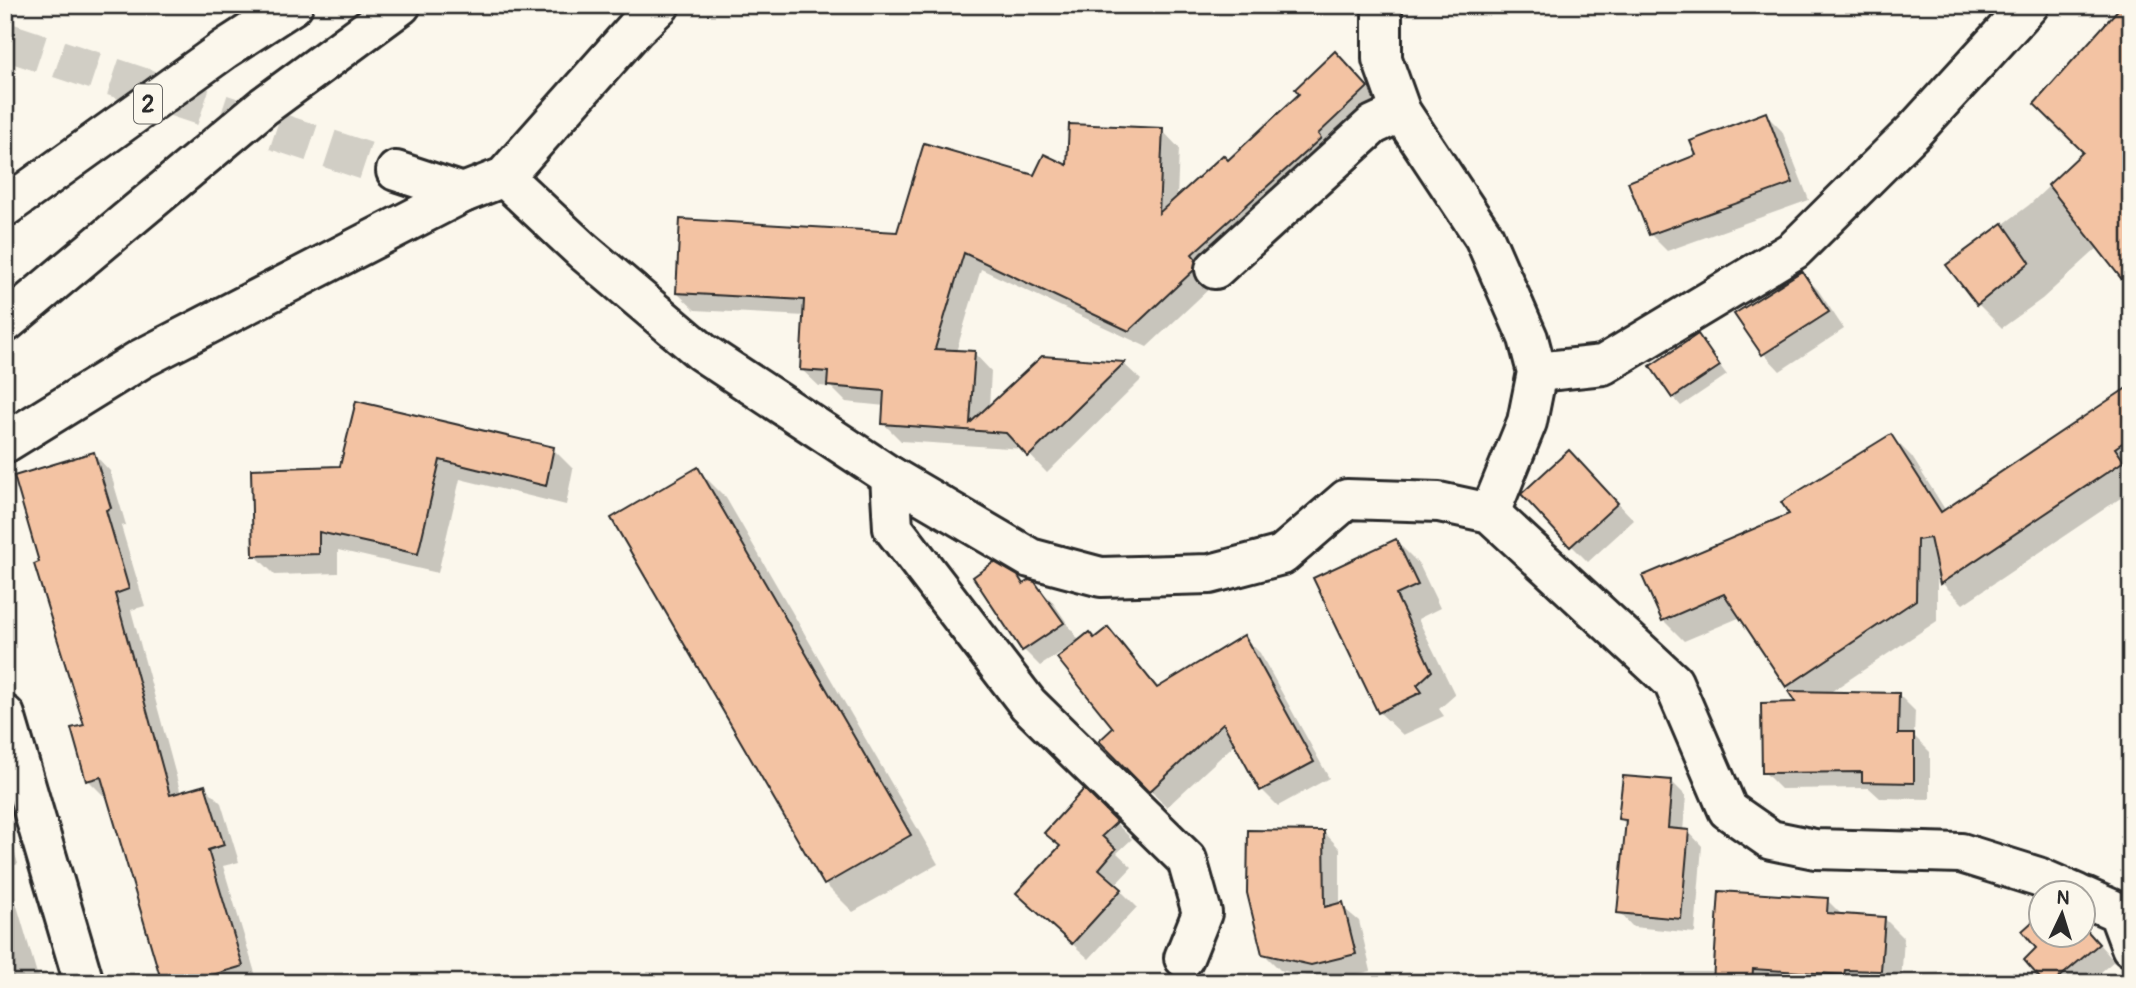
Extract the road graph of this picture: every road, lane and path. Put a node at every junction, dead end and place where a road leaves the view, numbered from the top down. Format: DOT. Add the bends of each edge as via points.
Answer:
graph roads {
  1 [pos="293,5"];
  2 [pos="401,5"];
  3 [pos="660,5"];
  4 [pos="1382,5"];
  5 [pos="2029,5"];
  6 [pos="1401,112"];
  7 [pos="396,171"];
  8 [pos="504,177"];
  9 [pos="463,193"];
  10 [pos="5,207"];
  11 [pos="1214,269"];
  12 [pos="5,323"];
  13 [pos="1537,372"];
  14 [pos="5,443"];
  15 [pos="890,476"];
  16 [pos="1490,513"];
  17 [pos="5,715"];
  18 [pos="2045,880"];
  19 [pos="2098,903"];
  20 [pos="2131,947"];
  21 [pos="1184,958"];
  22 [pos="84,983"];
  1 -- 10 [label="main road, 2"];
  2 -- 12 [label="main road" via="264,106"];
  3 -- 8 [label="main road"];
  4 -- 6 [label="main road" via="1382,59"];
  5 -- 13 [label="main road" via="1914,131 1794,250 1603,365"];
  6 -- 11 [label="main road" via="1373,125"];
  6 -- 13 [label="main road" via="1484,237 1528,338"];
  7 -- 9 [label="main road"];
  8 -- 9 [label="main road"];
  8 -- 15 [label="main road" via="702,352"];
  9 -- 14 [label="main road" via="141,359"];
  13 -- 16 [label="main road" via="1527,422"];
  15 -- 16 [label="main road" via="1030,558 1101,577 1210,574 1282,555 1347,499 1438,502"];
  15 -- 21 [label="main road" via="893,528 1028,704 1187,860 1202,913"];
  16 -- 18 [label="main road" via="1673,682 1728,810 1771,840 1815,849 1961,853"];
  17 -- 22 [label="main road"];
  19 -- 20 [label="main road" via="2118,912"];
}
